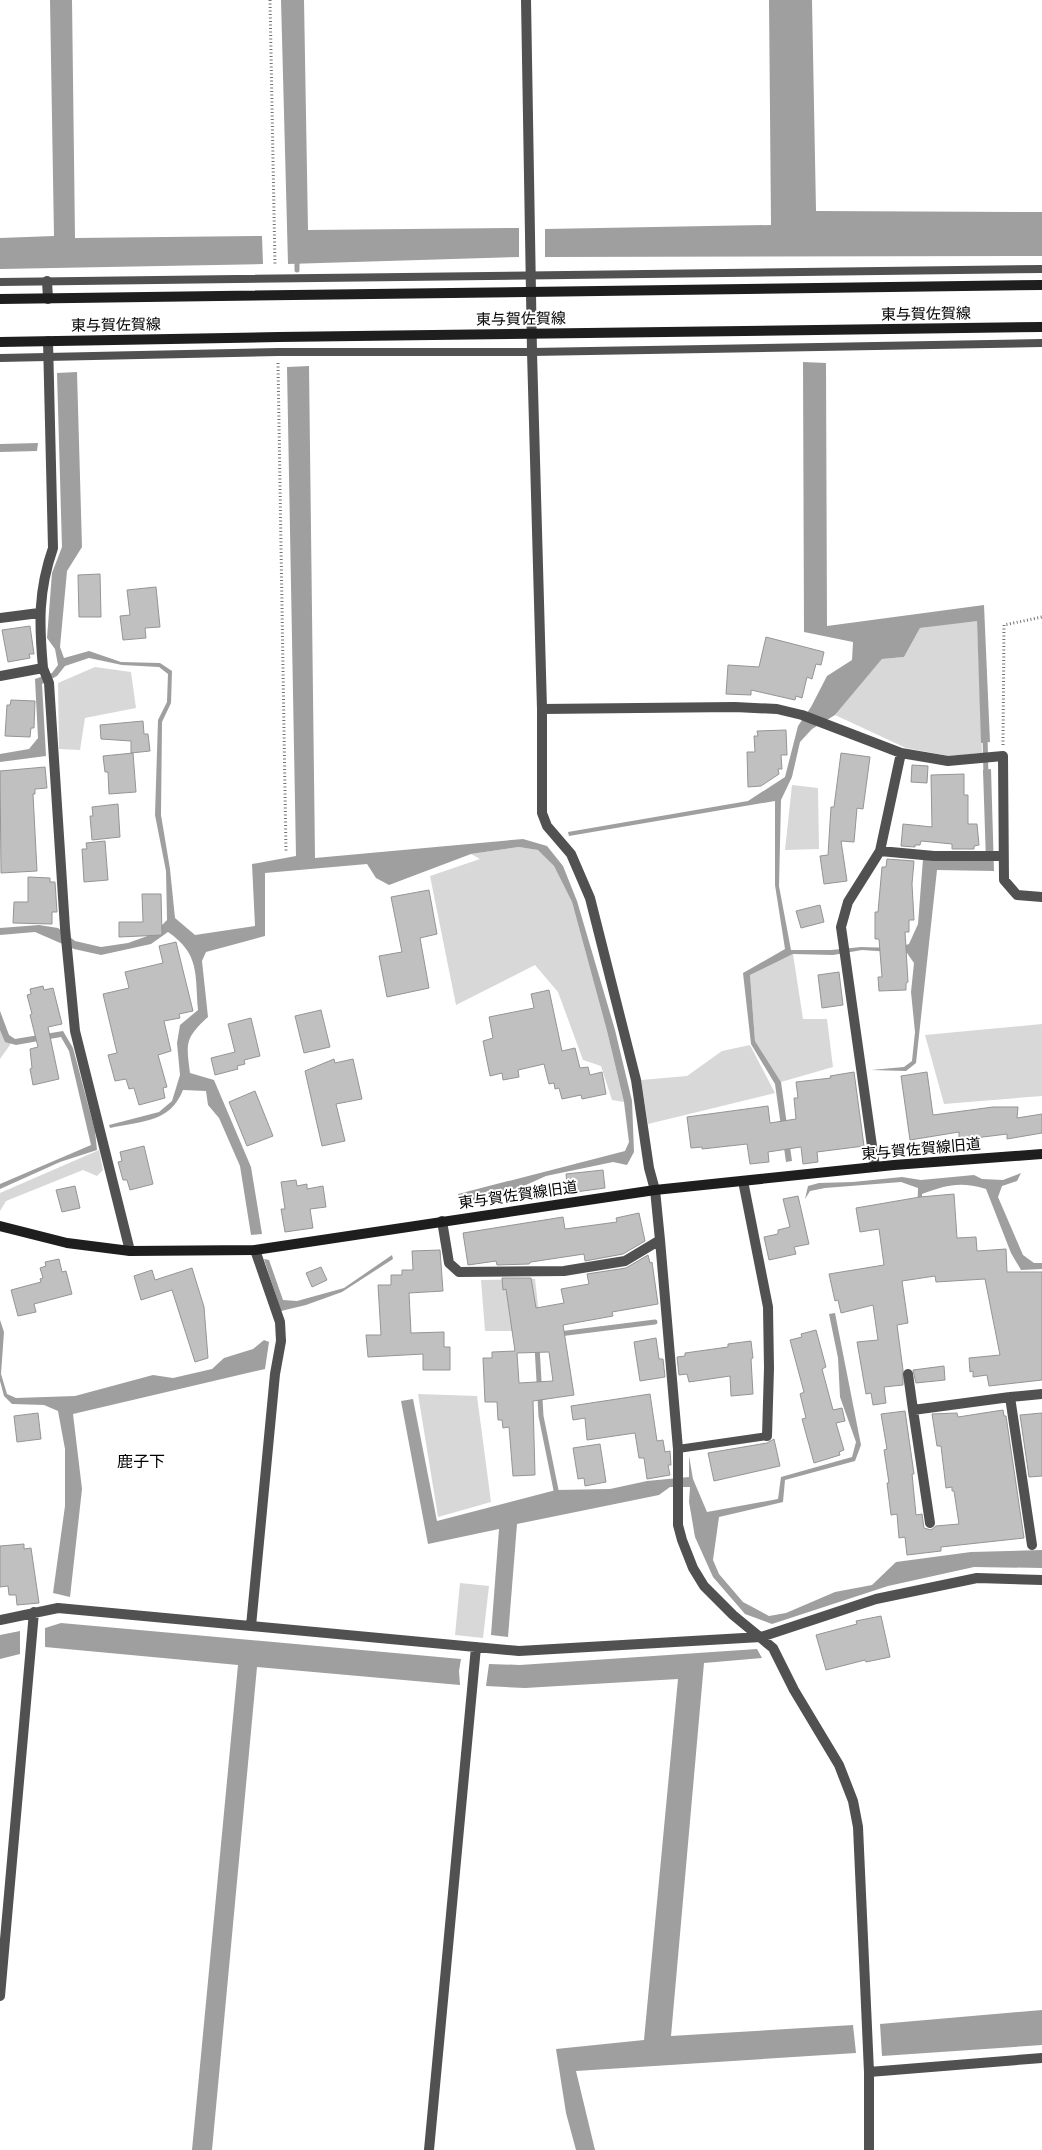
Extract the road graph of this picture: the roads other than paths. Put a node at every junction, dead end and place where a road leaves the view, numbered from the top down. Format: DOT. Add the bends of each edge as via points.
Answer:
graph roads {
  1 [pos="526,0"];
  2 [pos="1042,269"];
  3 [pos="532,274"];
  4 [pos="47,281"];
  5 [pos="0,282"];
  6 [pos="1042,286"];
  7 [pos="531,291"];
  8 [pos="0,299"];
  9 [pos="48,299"];
  10 [pos="1042,327"];
  11 [pos="532,334"];
  12 [pos="48,341"];
  13 [pos="0,342"];
  14 [pos="1042,343"];
  15 [pos="532,352"];
  16 [pos="49,357"];
  17 [pos="0,358"];
  18 [pos="39,613"];
  19 [pos="0,618"];
  20 [pos="46,675"];
  21 [pos="0,676"];
  22 [pos="542,709"];
  23 [pos="902,753"];
  24 [pos="880,851"];
  25 [pos="1000,856"];
  26 [pos="1042,896"];
  27 [pos="1042,1154"];
  28 [pos="875,1167"];
  29 [pos="743,1182"];
  30 [pos="655,1190"];
  31 [pos="442,1221"];
  32 [pos="0,1226"];
  33 [pos="660,1240"];
  34 [pos="255,1250"];
  35 [pos="130,1251"];
  36 [pos="908,1374"];
  37 [pos="1042,1394"];
  38 [pos="1010,1396"];
  39 [pos="913,1410"];
  40 [pos="767,1436"];
  41 [pos="678,1449"];
  42 [pos="930,1523"];
  43 [pos="1032,1546"];
  44 [pos="1042,1580"];
  45 [pos="34,1612"];
  46 [pos="0,1620"];
  47 [pos="252,1626"];
  48 [pos="761,1637"];
  49 [pos="476,1647"];
  50 [pos="0,1996"];
  51 [pos="1042,2058"];
  52 [pos="870,2072"];
  53 [pos="429,2150"];
  54 [pos="869,2150"];
  1 -- 3 [label="street"];
  2 -- 3 [label="lane"];
  3 -- 4 [label="lane"];
  3 -- 7 [label="street"];
  4 -- 5 [label="lane"];
  4 -- 9 [label="street"];
  6 -- 7 [label="main road, 東与賀佐賀線"];
  7 -- 9 [label="main road, 東与賀佐賀線"];
  7 -- 11 [label="street"];
  8 -- 9 [label="main road, 東与賀佐賀線"];
  10 -- 11 [label="main road, 東与賀佐賀線"];
  11 -- 12 [label="main road, 東与賀佐賀線"];
  11 -- 15 [label="street"];
  12 -- 13 [label="main road, 東与賀佐賀線"];
  12 -- 16 [label="street"];
  14 -- 15 [label="lane"];
  15 -- 16 [label="lane" via="278,352"];
  15 -- 22 [label="street"];
  16 -- 17 [label="lane"];
  16 -- 18 [label="street" via="53,548 44,573"];
  18 -- 19 [label="street"];
  18 -- 20 [label="street"];
  20 -- 21 [label="street"];
  20 -- 35 [label="street" via="75,1031"];
  22 -- 23 [label="street" via="777,709 802,715"];
  22 -- 30 [label="street" via="542,813 547,826 571,854 590,898 636,1080"];
  23 -- 24 [label="street"];
  23 -- 25 [label="street" via="948,761 1003,756"];
  24 -- 25 [label="street" via="934,856"];
  24 -- 28 [label="street" via="848,902 842,927"];
  25 -- 26 [label="street" via="1004,880 1017,895"];
  27 -- 28 [label="main road, 東与賀佐賀線旧道"];
  28 -- 29 [label="main road, 東与賀佐賀線旧道"];
  29 -- 30 [label="main road, 東与賀佐賀線旧道"];
  29 -- 40 [label="street" via="768,1307"];
  30 -- 31 [label="main road, 東与賀佐賀線旧道"];
  30 -- 33 [label="street"];
  31 -- 33 [label="street" via="448,1263 459,1272 582,1269 625,1262"];
  31 -- 34 [label="main road, 東与賀佐賀線旧道"];
  32 -- 35 [label="main road, 東与賀佐賀線旧道" via="67,1243"];
  33 -- 41 [label="street"];
  34 -- 35 [label="main road, 東与賀佐賀線旧道"];
  34 -- 47 [label="street" via="280,1322 281,1341 275,1374"];
  36 -- 39 [label="street"];
  37 -- 38 [label="street"];
  38 -- 39 [label="street"];
  38 -- 43 [label="street"];
  39 -- 42 [label="street"];
  40 -- 41 [label="lane"];
  41 -- 48 [label="street" via="678,1525 694,1568 704,1586"];
  44 -- 48 [label="street" via="976,1578 876,1599"];
  45 -- 46 [label="street"];
  45 -- 47 [label="street" via="58,1608"];
  45 -- 50 [label="street"];
  47 -- 49 [label="street"];
  48 -- 49 [label="street" via="519,1651"];
  48 -- 52 [label="street" via="773,1648 839,1765 853,1800 858,1827"];
  49 -- 53 [label="street"];
  51 -- 52 [label="street"];
  52 -- 54 [label="street"];
}
